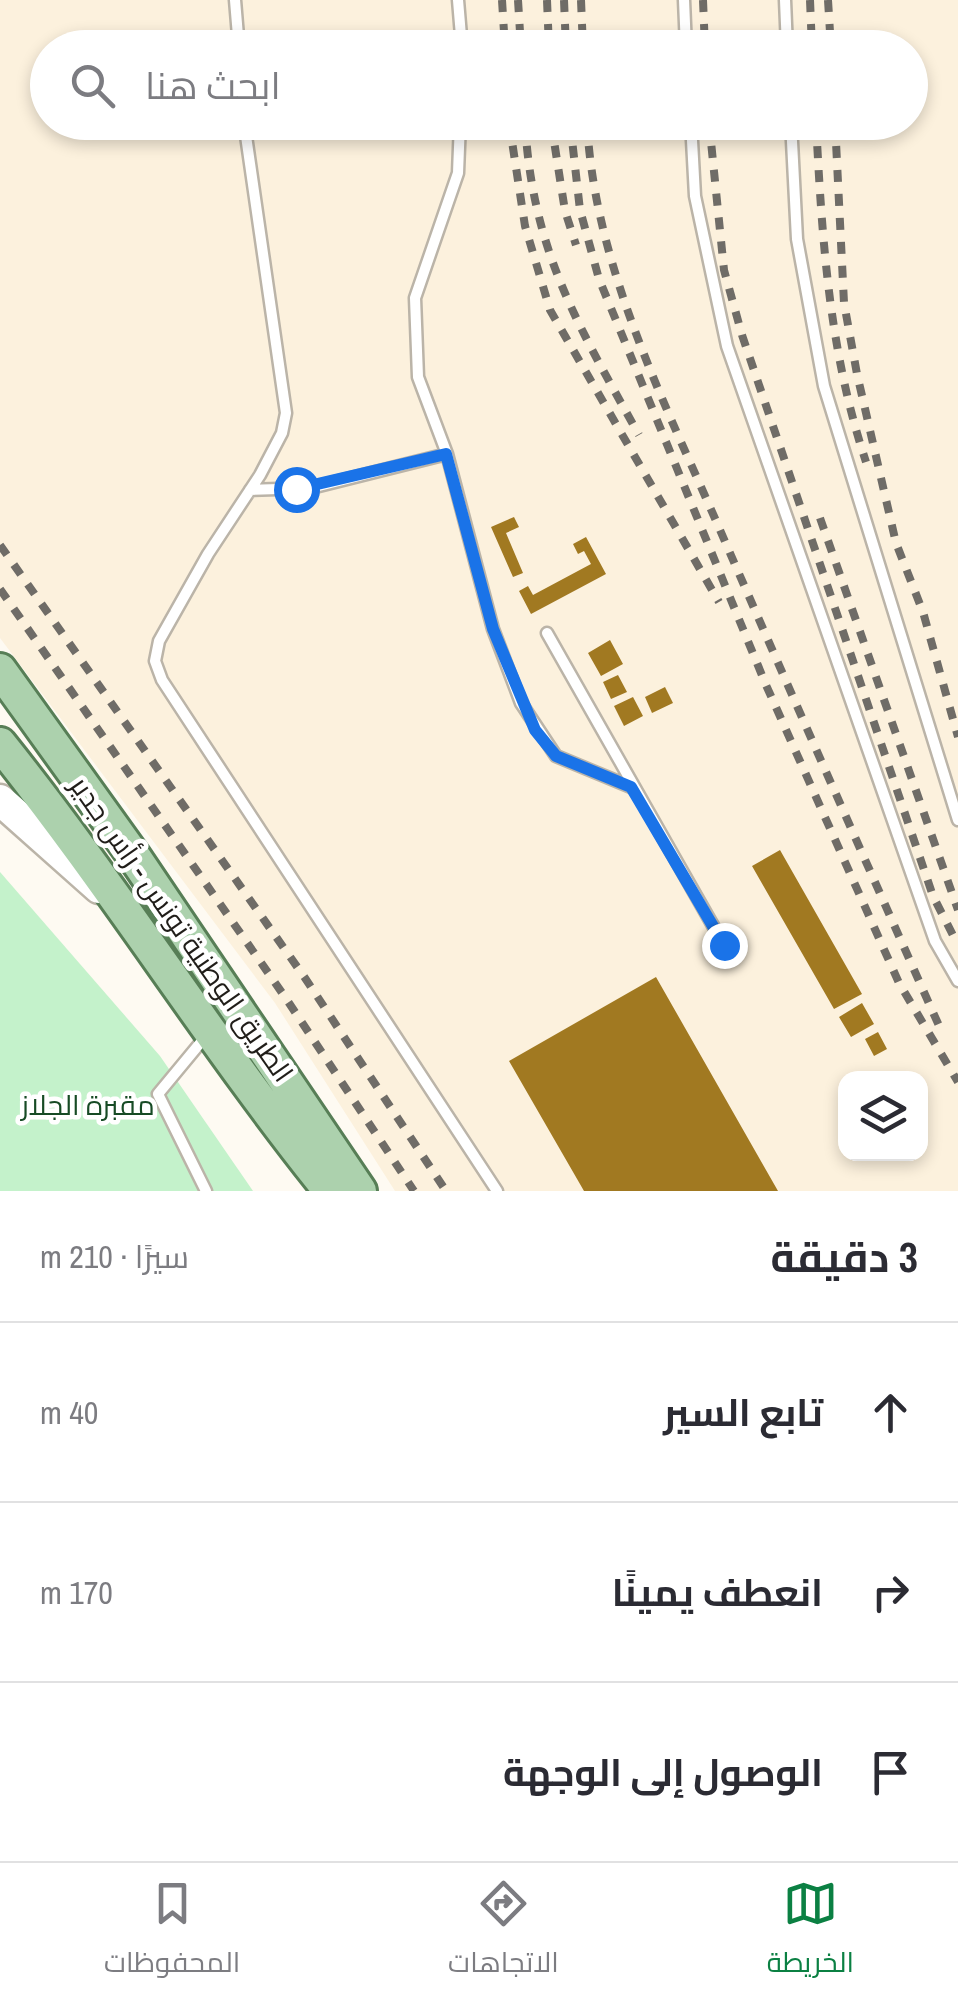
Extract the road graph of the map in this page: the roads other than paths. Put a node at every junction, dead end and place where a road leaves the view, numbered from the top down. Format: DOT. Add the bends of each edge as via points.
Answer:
graph roads {
  1 [pos="236,0"];
  2 [pos="458,0"];
  3 [pos="684,0"];
  4 [pos="785,0"];
  5 [pos="238,30"];
  6 [pos="460,30"];
  7 [pos="685,30"];
  8 [pos="786,30"];
  9 [pos="247,140"];
  10 [pos="459,140"];
  11 [pos="692,140"];
  12 [pos="792,140"];
  13 [pos="446,454"];
  14 [pos="250,490"];
  15 [pos="547,633"];
  16 [pos="0,670"];
  17 [pos="0,744"];
  18 [pos="631,787"];
  19 [pos="0,800"];
  20 [pos="958,820"];
  21 [pos="138,922"];
  22 [pos="724,945"];
  23 [pos="958,980"];
  24 [pos="210,1032"];
  25 [pos="206,1191"];
  26 [pos="330,1191"];
  27 [pos="360,1191"];
  28 [pos="498,1191"];
  1 -- 5 [label="lane"];
  2 -- 6 [label="lane"];
  3 -- 7 [label="lane"];
  4 -- 8 [label="lane"];
  9 -- 14 [label="lane" via="286,414"];
  10 -- 13 [label="lane" via="458,173 415,298 418,377"];
  11 -- 23 [label="lane" via="695,196 727,346 936,941"];
  12 -- 20 [label="lane" via="797,239 824,386"];
  13 -- 14 [label="lane" via="312,488"];
  13 -- 18 [label="lane" via="520,703 556,756"];
  14 -- 28 [label="lane" via="174,612 155,661"];
  15 -- 18 [label="lane"];
  16 -- 27 [label="main road, الطريق الوطنية تونس - رأس جدير"];
  17 -- 21 [label="main road, الطريق الوطنية تونس - رأس جدير"];
  18 -- 22 [label="lane"];
  19 -- 21 [label="main road"];
  21 -- 24 [label="main road, الطريق الوطنية تونس - رأس جدير"];
  24 -- 25 [label="lane" via="158,1094"];
  24 -- 26 [label="main road, الطريق الوطنية تونس - رأس جدير"];
}
